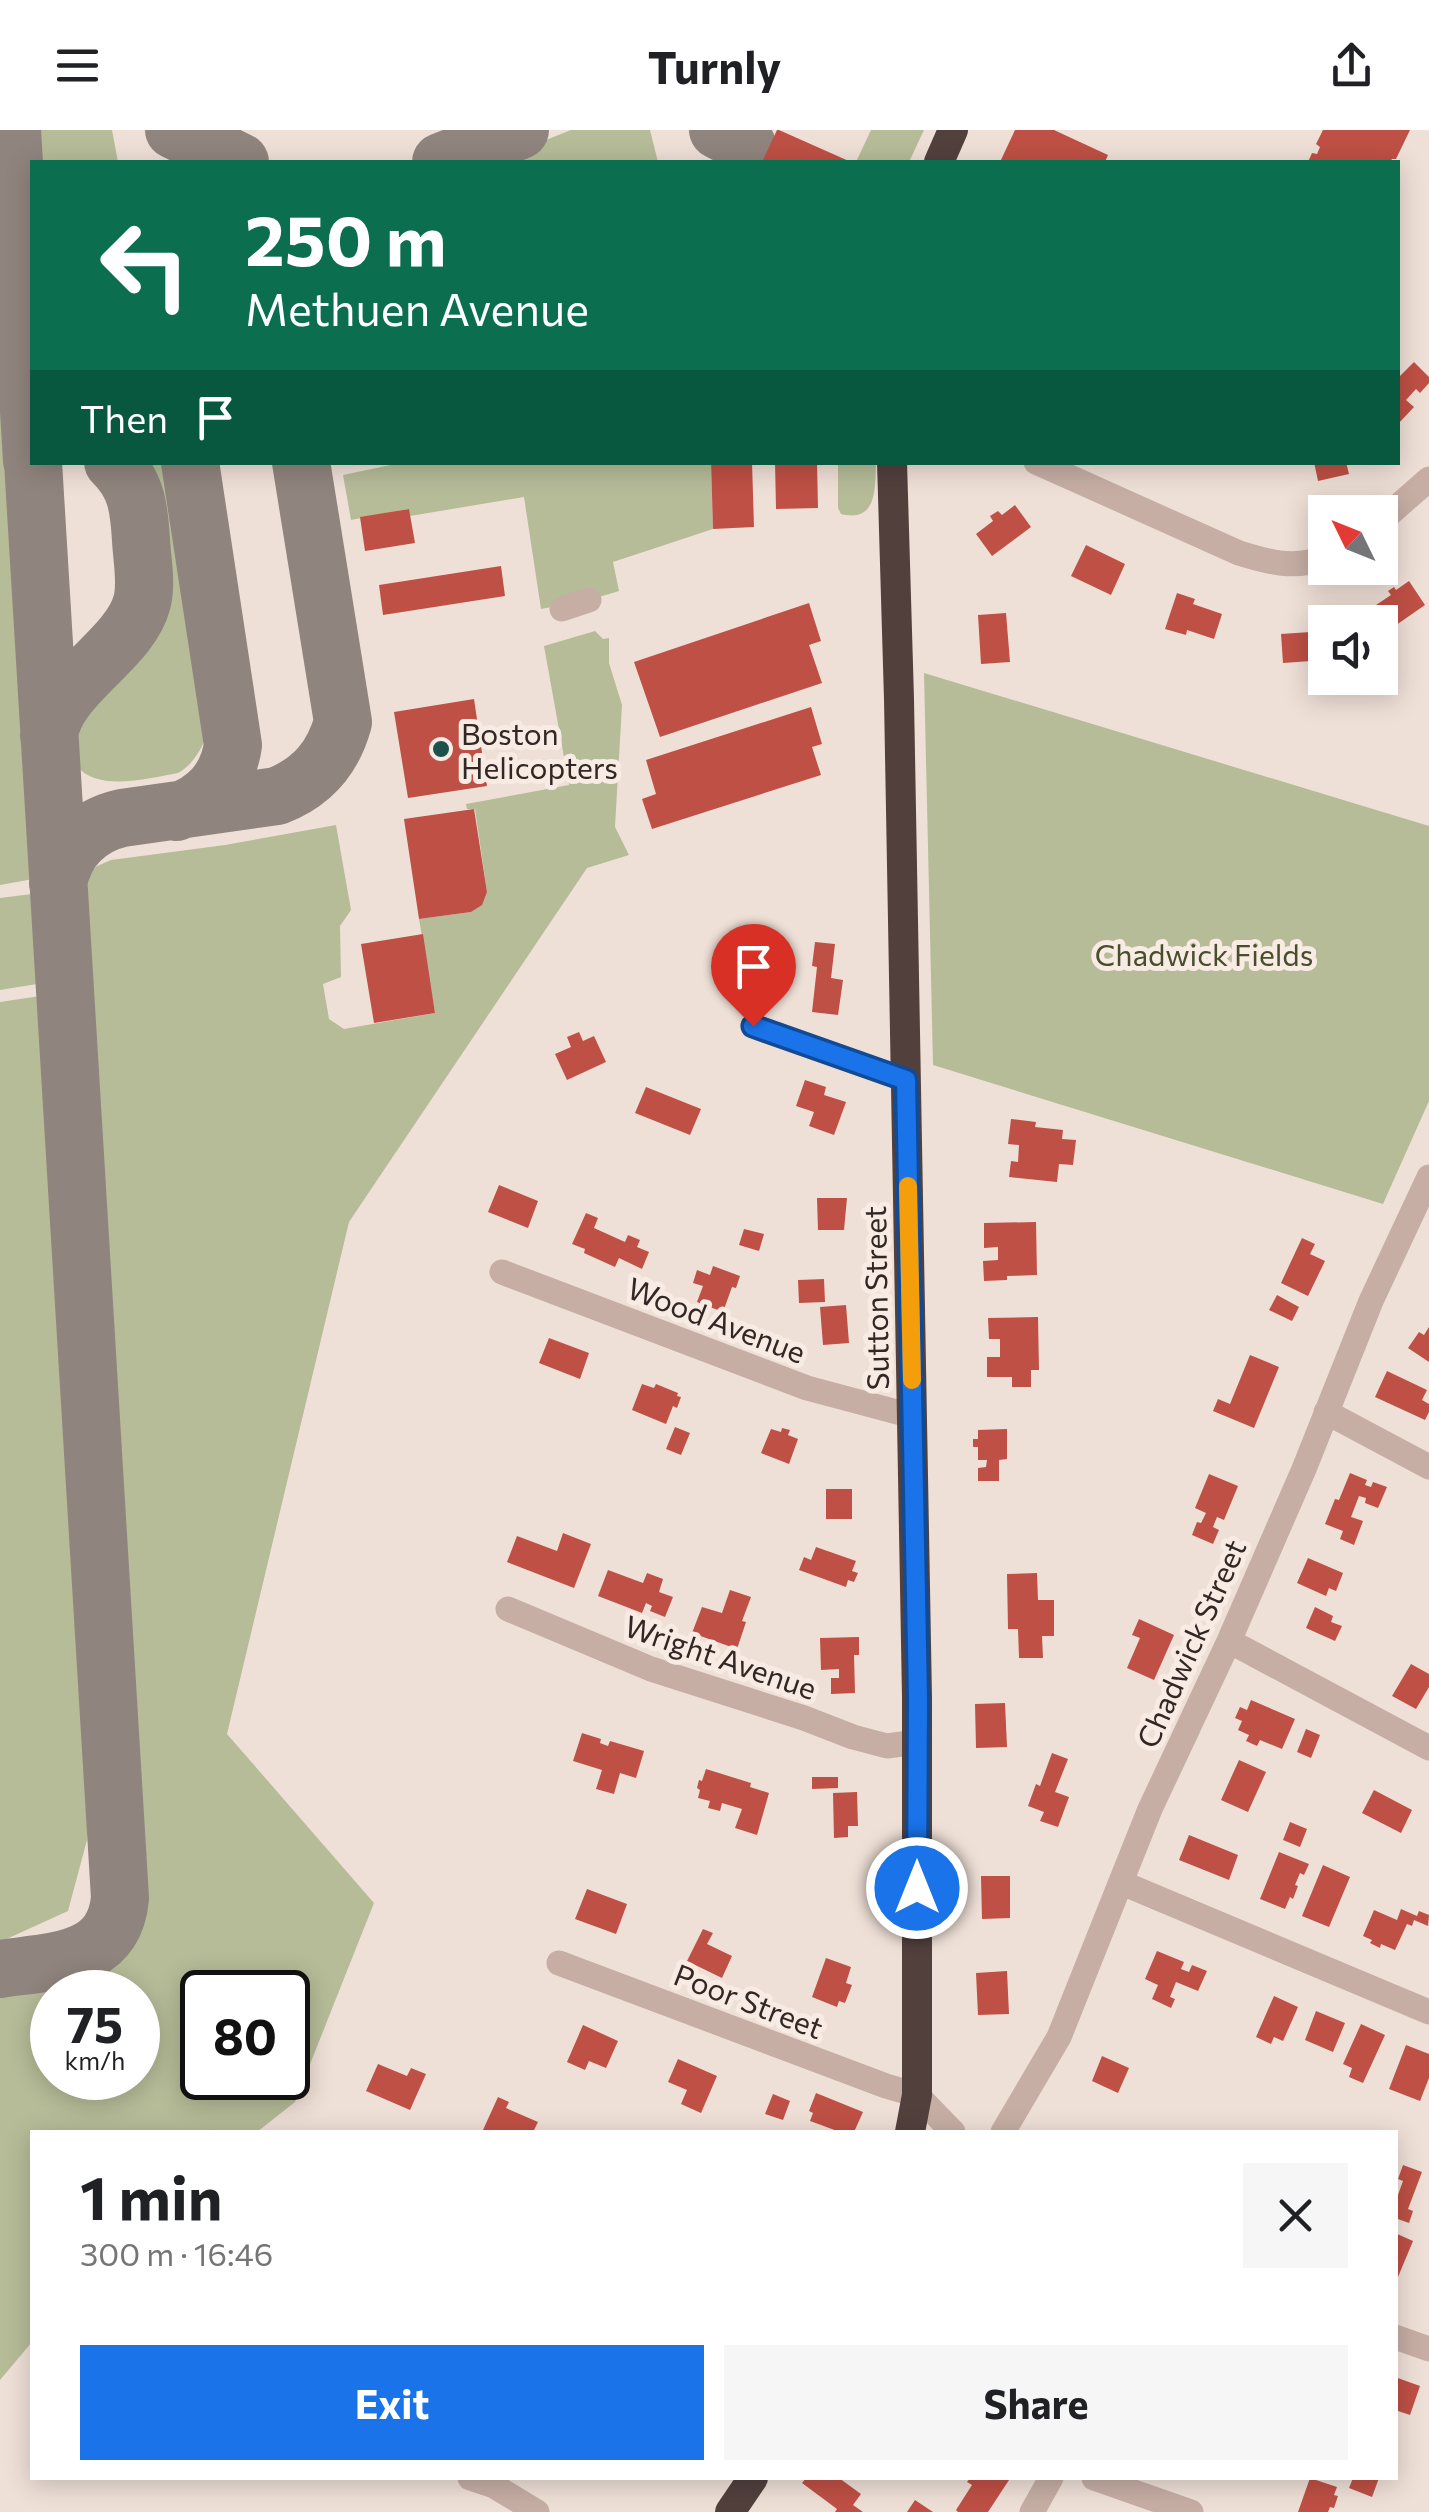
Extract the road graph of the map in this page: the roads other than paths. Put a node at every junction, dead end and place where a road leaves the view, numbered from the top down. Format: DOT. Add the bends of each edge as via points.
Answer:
graph roads {
  1 [pos="953,130"];
  2 [pos="940,160"];
  3 [pos="892,465"];
  4 [pos="1043,465"];
  5 [pos="1429,479"];
  6 [pos="1398,506"];
  7 [pos="1308,561"];
  8 [pos="589,600"];
  9 [pos="562,609"];
  10 [pos="753,1026"];
  11 [pos="906,1080"];
  12 [pos="1428,1181"];
  13 [pos="502,1272"];
  14 [pos="1326,1412"];
  15 [pos="912,1416"];
  16 [pos="1429,1467"];
  17 [pos="508,1608"];
  18 [pos="1229,1641"];
  19 [pos="917,1742"];
  20 [pos="1429,1748"];
  21 [pos="1122,1883"];
  22 [pos="559,1963"];
  23 [pos="1429,2012"];
  24 [pos="917,2095"];
  25 [pos="910,2130"];
  26 [pos="951,2130"];
  27 [pos="1004,2130"];
  28 [pos="1398,2337"];
  29 [pos="1429,2349"];
  30 [pos="476,2480"];
  31 [pos="752,2480"];
  32 [pos="1050,2480"];
  33 [pos="1100,2480"];
  34 [pos="537,2512"];
  35 [pos="730,2512"];
  36 [pos="1032,2512"];
  37 [pos="1191,2512"];
  1 -- 2 [label="highway"];
  3 -- 11 [label="highway, Sutton Street"];
  4 -- 7 [label="street" via="1239,553 1272,564"];
  5 -- 6 [label="street"];
  8 -- 9 [label="street"];
  10 -- 11 [label="street"];
  11 -- 15 [label="highway, Sutton Street"];
  12 -- 14 [label="street, Chadwick Street"];
  13 -- 15 [label="street, Wood Avenue" via="806,1388"];
  14 -- 16 [label="street"];
  14 -- 18 [label="street, Chadwick Street"];
  15 -- 19 [label="highway, Sutton Street"];
  17 -- 19 [label="street, Wright Avenue" via="651,1669 853,1738 887,1746"];
  18 -- 20 [label="street"];
  18 -- 21 [label="street, Chadwick Street"];
  19 -- 24 [label="highway, Sutton Street"];
  21 -- 23 [label="street"];
  21 -- 27 [label="street, Chadwick Street" via="1059,2037"];
  22 -- 24 [label="street, Poor Street"];
  24 -- 25 [label="highway, Sutton Street"];
  24 -- 26 [label="street"];
  28 -- 29 [label="street"];
  30 -- 34 [label="street"];
  31 -- 35 [label="highway"];
  32 -- 36 [label="street"];
  33 -- 37 [label="street"];
}
